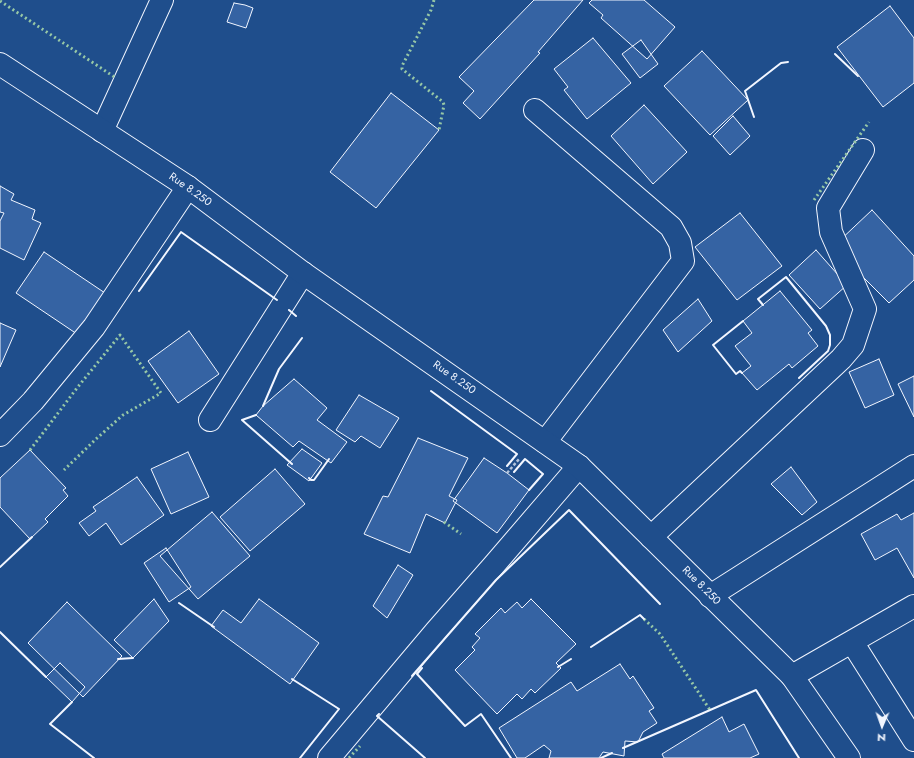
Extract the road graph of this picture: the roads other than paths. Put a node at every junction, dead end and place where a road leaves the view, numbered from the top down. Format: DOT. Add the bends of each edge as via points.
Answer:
graph roads {
  1 [pos="162,0"];
  2 [pos="0,64"];
  3 [pos="535,110"];
  4 [pos="102,131"];
  5 [pos="863,150"];
  6 [pos="188,187"];
  7 [pos="303,273"];
  8 [pos="210,420"];
  9 [pos="0,435"];
  10 [pos="545,442"];
  11 [pos="579,466"];
  12 [pos="914,466"];
  13 [pos="651,537"];
  14 [pos="710,596"];
  15 [pos="914,606"];
  16 [pos="852,642"];
  17 [pos="792,676"];
  18 [pos="914,740"];
  19 [pos="328,758"];
  20 [pos="849,758"];
  1 -- 4 [label="main road"];
  2 -- 4 [label="main road, Rue 8.250"];
  3 -- 10 [label="main road" via="670,227 680,243 683,261"];
  4 -- 6 [label="main road, Rue 8.250"];
  5 -- 13 [label="main road" via="828,208 831,232 865,310 853,345"];
  6 -- 7 [label="main road, Rue 8.250"];
  6 -- 9 [label="main road" via="94,327 33,402"];
  7 -- 8 [label="main road"];
  7 -- 10 [label="main road, Rue 8.250"];
  10 -- 11 [label="main road, Rue 8.250"];
  11 -- 13 [label="main road, Rue 8.250"];
  11 -- 19 [label="main road"];
  12 -- 14 [label="main road"];
  13 -- 14 [label="main road, Rue 8.250"];
  14 -- 17 [label="main road, Rue 8.250"];
  15 -- 16 [label="main road"];
  16 -- 17 [label="main road"];
  16 -- 18 [label="main road"];
  17 -- 20 [label="main road, Rue 8.250"];
}
